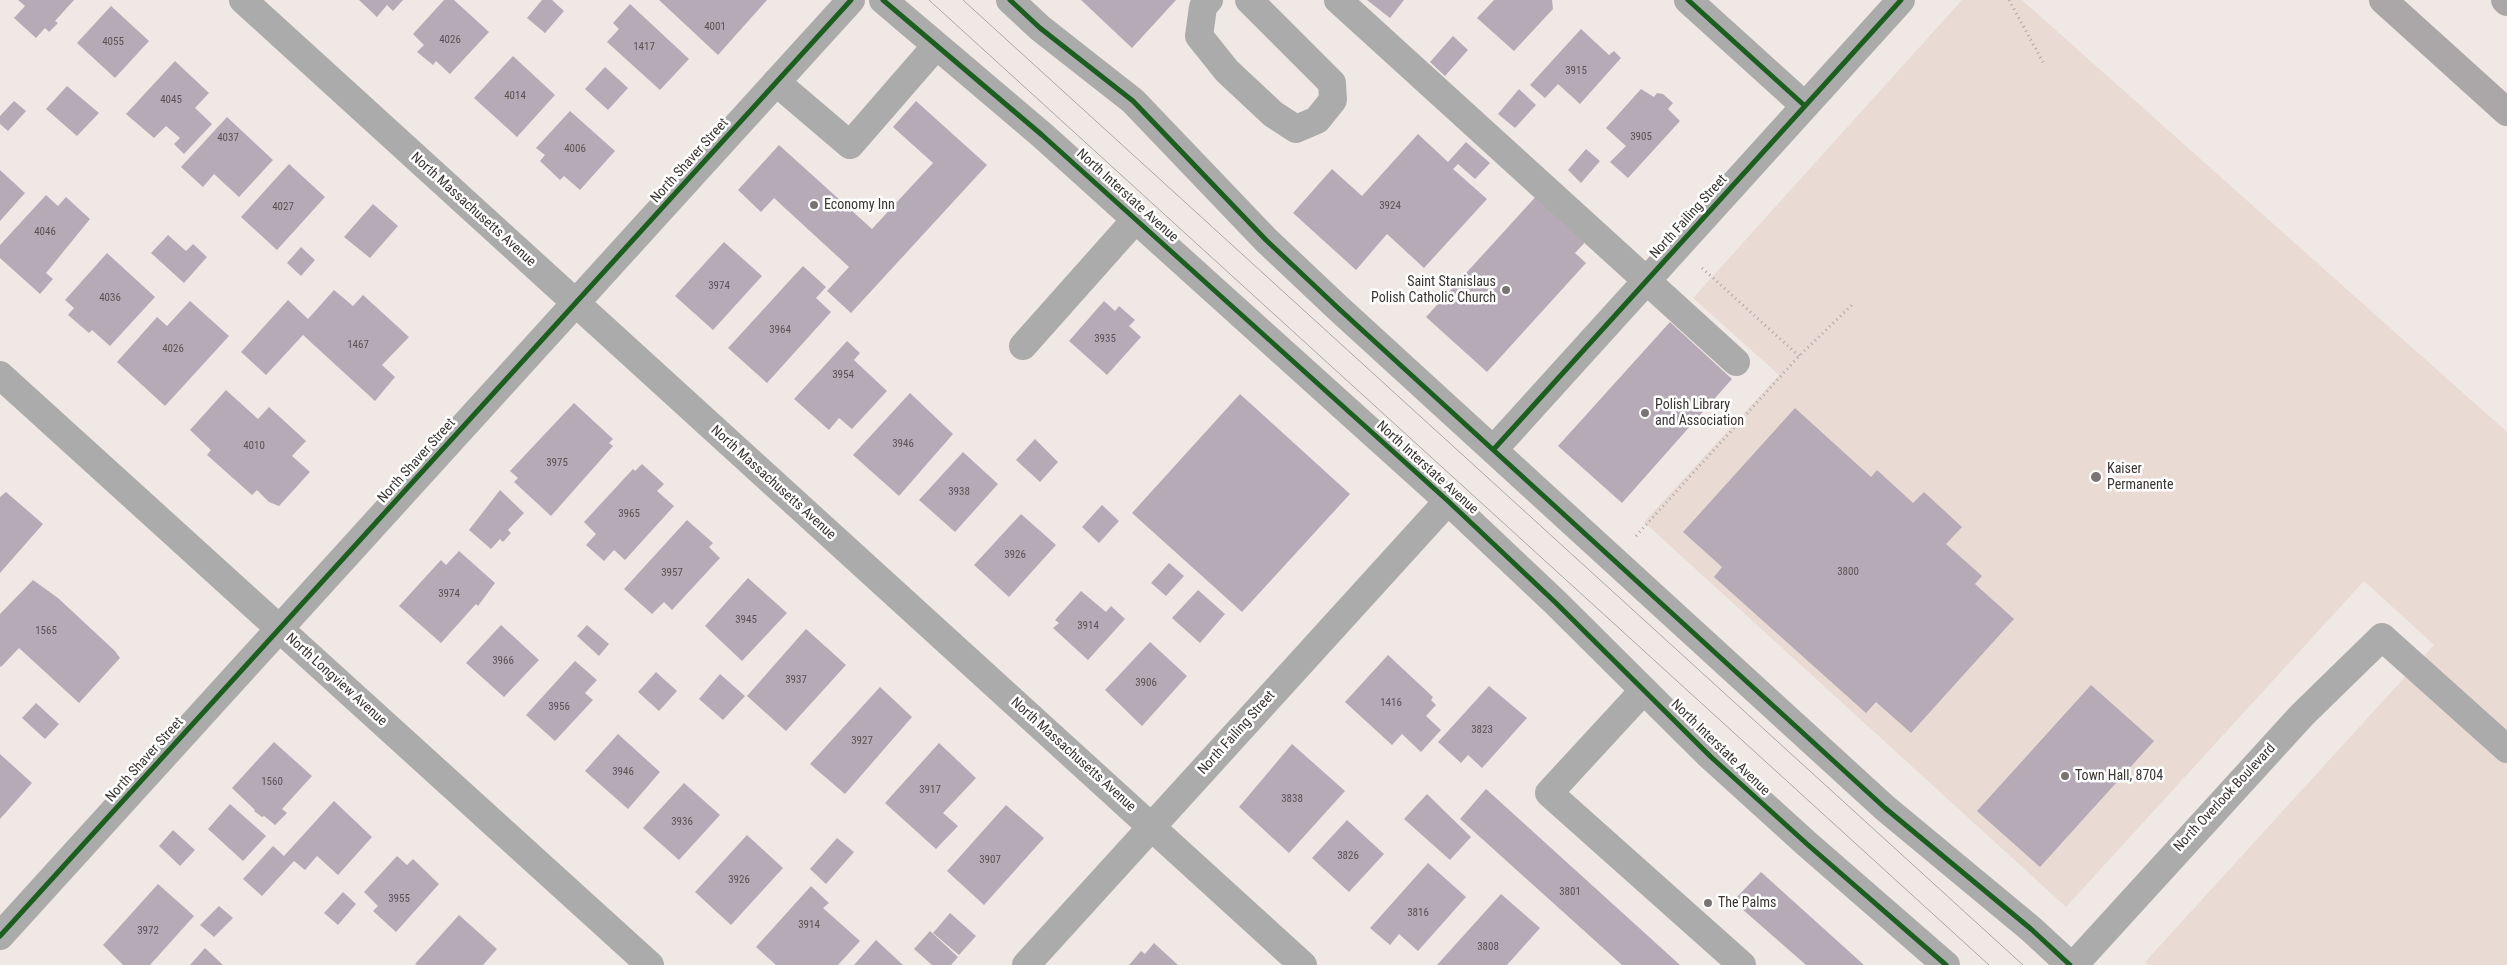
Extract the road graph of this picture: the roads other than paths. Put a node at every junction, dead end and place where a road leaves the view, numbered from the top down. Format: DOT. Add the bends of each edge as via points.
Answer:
graph roads {
  1 [pos="242,0"];
  2 [pos="851,0"];
  3 [pos="883,0"];
  4 [pos="1010,0"];
  5 [pos="1209,0"];
  6 [pos="1248,0"];
  7 [pos="1338,0"];
  8 [pos="1688,0"];
  9 [pos="1901,0"];
  10 [pos="2383,0"];
  11 [pos="936,46"];
  12 [pos="776,82"];
  13 [pos="1805,106"];
  14 [pos="2507,112"];
  15 [pos="1136,219"];
  16 [pos="1647,280"];
  17 [pos="576,303"];
  18 [pos="1023,346"];
  19 [pos="1736,362"];
  20 [pos="0,375"];
  21 [pos="1494,449"];
  22 [pos="1448,501"];
  23 [pos="280,629"];
  24 [pos="1644,690"];
  25 [pos="2507,749"];
  26 [pos="1152,827"];
  27 [pos="0,936"];
  28 [pos="650,965"];
  29 [pos="1026,965"];
  30 [pos="1303,965"];
  31 [pos="1742,965"];
  32 [pos="1946,965"];
  33 [pos="2072,965"];
  1 -- 17 [label="street, North Massachusetts Avenue"];
  2 -- 12 [label="street, North Shaver Street"];
  3 -- 11 [label="street, North Interstate Avenue"];
  4 -- 21 [label="street" via="1132,101 1266,240"];
  5 -- 6 [label="street" via="1203,7 1199,36 1227,70 1273,114 1296,129 1317,120 1333,100 1332,83"];
  7 -- 16 [label="street"];
  8 -- 13 [label="street"];
  9 -- 13 [label="street, North Failing Street"];
  10 -- 14 [label="highway"];
  11 -- 12 [label="street" via="850,145"];
  11 -- 15 [label="street, North Interstate Avenue"];
  12 -- 17 [label="street, North Shaver Street"];
  13 -- 16 [label="street, North Failing Street"];
  15 -- 18 [label="street"];
  15 -- 22 [label="street, North Interstate Avenue"];
  16 -- 19 [label="street"];
  16 -- 21 [label="street, North Failing Street"];
  17 -- 23 [label="street, North Shaver Street"];
  17 -- 26 [label="street, North Massachusetts Avenue"];
  20 -- 23 [label="street, North Longview Avenue"];
  21 -- 33 [label="street" via="1885,808"];
  22 -- 24 [label="street, North Interstate Avenue"];
  22 -- 26 [label="street, North Failing Street"];
  23 -- 27 [label="street, North Shaver Street"];
  23 -- 28 [label="street, North Longview Avenue"];
  24 -- 31 [label="street" via="1549,793"];
  24 -- 32 [label="street, North Interstate Avenue" via="1711,757"];
  25 -- 33 [label="street, North Overlook Boulevard" via="2382,637 2302,715"];
  26 -- 29 [label="street, North Failing Street"];
  26 -- 30 [label="street, North Massachusetts Avenue"];
}
